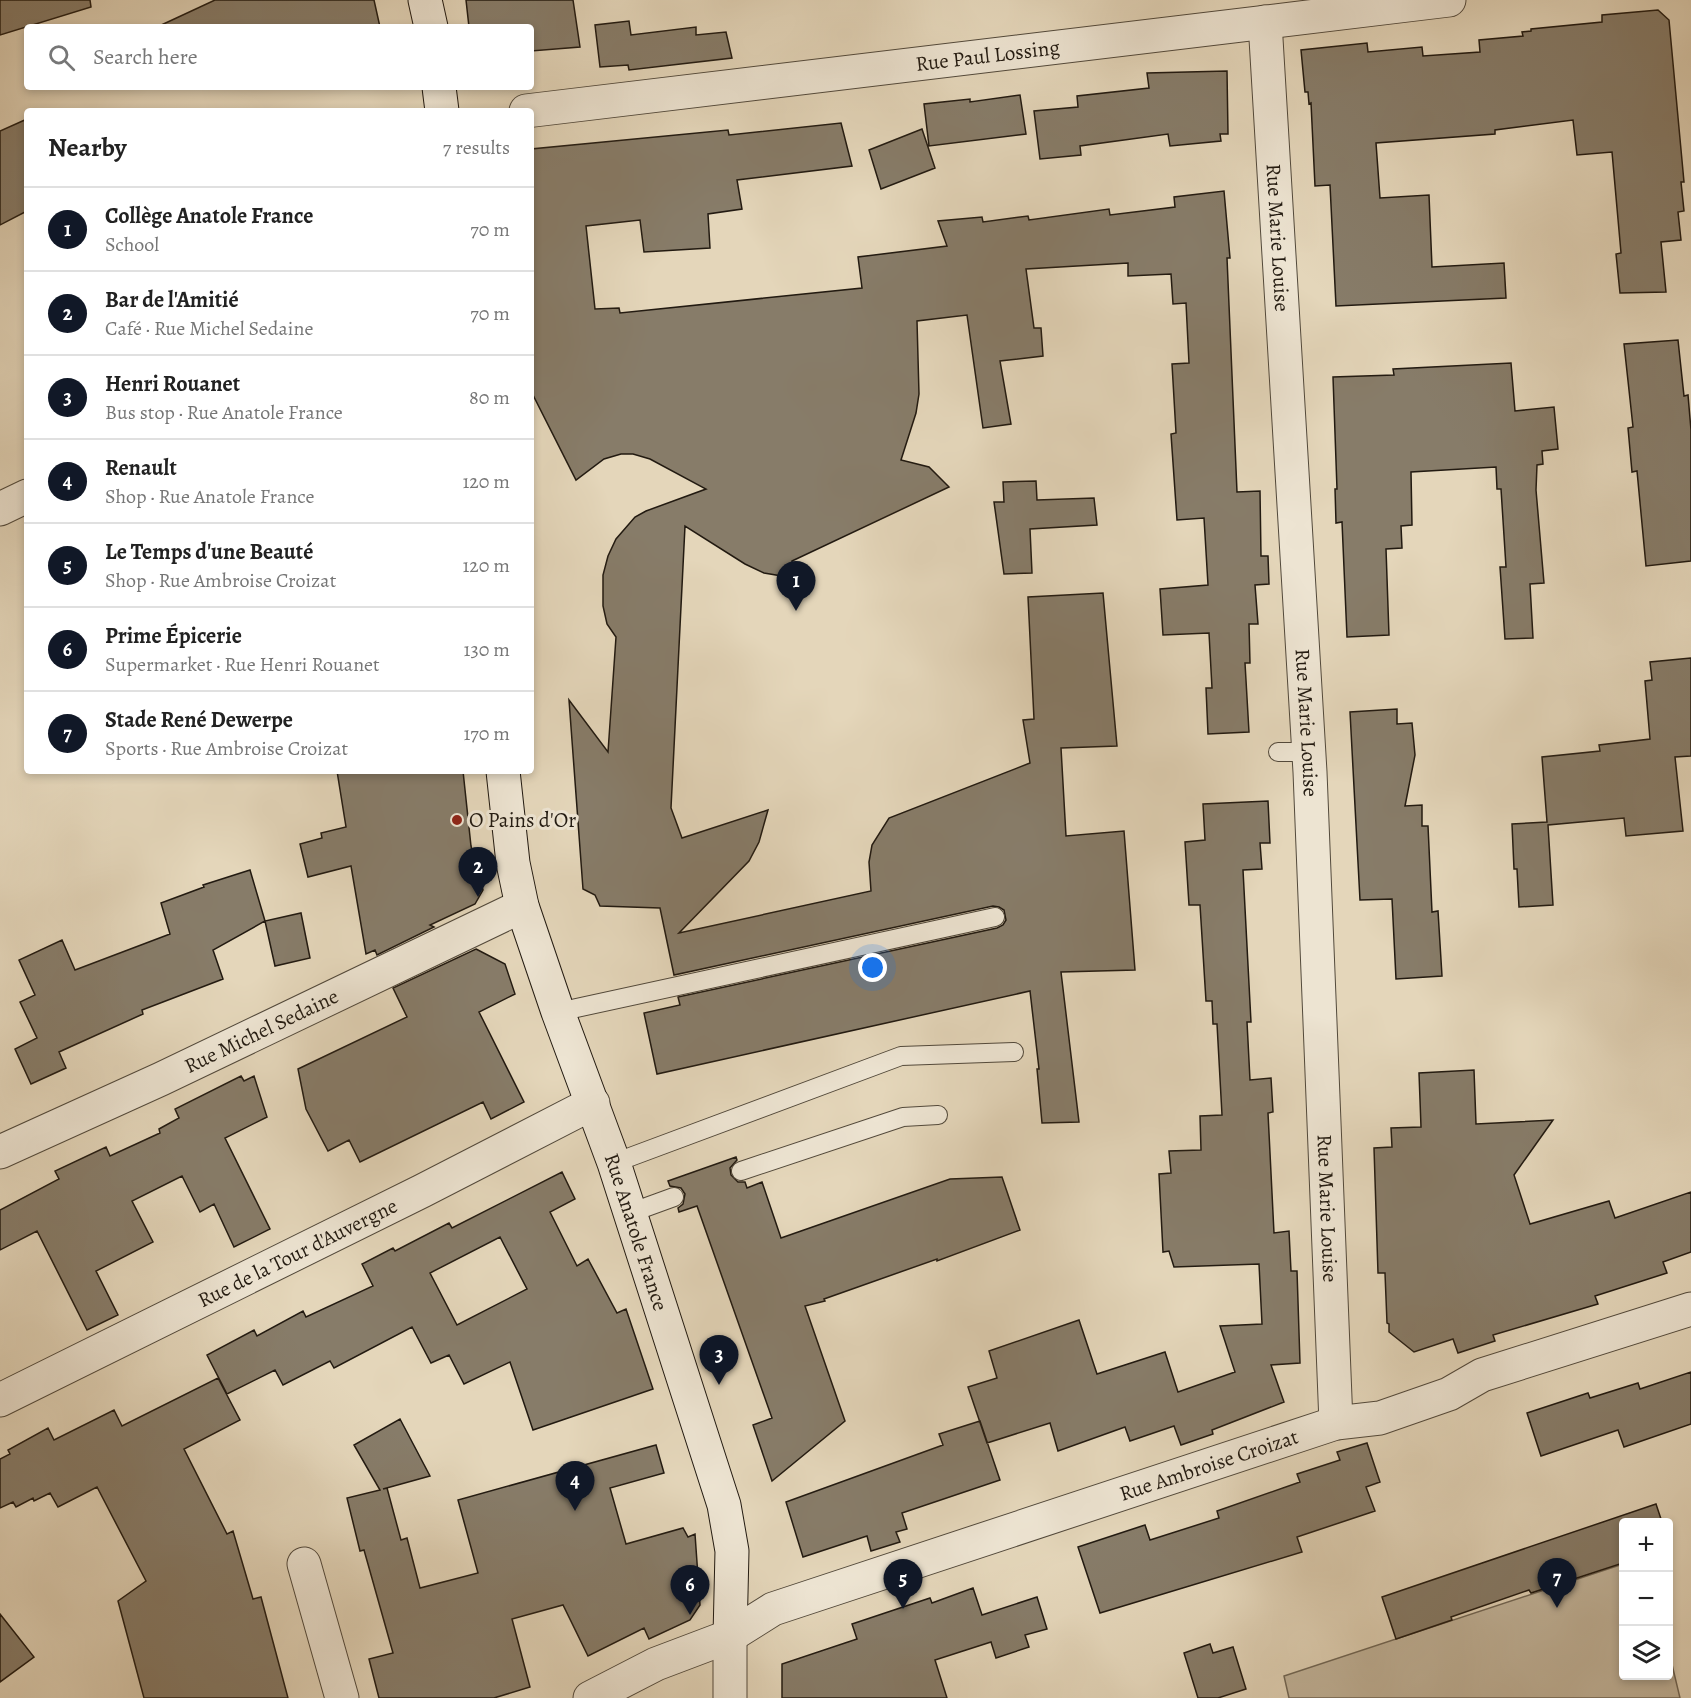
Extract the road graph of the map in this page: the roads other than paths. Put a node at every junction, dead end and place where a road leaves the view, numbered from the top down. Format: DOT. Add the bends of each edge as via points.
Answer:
graph roads {
  1 [pos="425,0"];
  2 [pos="1449,0"];
  3 [pos="1265,22"];
  4 [pos="430,24"];
  5 [pos="439,90"];
  6 [pos="442,108"];
  7 [pos="534,110"];
  8 [pos="24,497"];
  9 [pos="0,509"];
  10 [pos="503,774"];
  11 [pos="522,906"];
  12 [pos="995,917"];
  13 [pos="558,1012"];
  14 [pos="1014,1052"];
  15 [pos="593,1103"];
  16 [pos="938,1115"];
  17 [pos="0,1152"];
  18 [pos="614,1163"];
  19 [pos="741,1172"];
  20 [pos="674,1197"];
  21 [pos="630,1213"];
  22 [pos="1691,1309"];
  23 [pos="0,1400"];
  24 [pos="1336,1423"];
  25 [pos="304,1564"];
  26 [pos="730,1636"];
  27 [pos="342,1698"];
  28 [pos="590,1698"];
  29 [pos="730,1698"];
  1 -- 4 [label="street"];
  2 -- 3 [label="street, Rue Paul Lossing"];
  3 -- 7 [label="street, Rue Paul Lossing"];
  3 -- 24 [label="street, Rue Marie Louise" via="1293,752"];
  5 -- 6 [label="street"];
  8 -- 9 [label="street"];
  10 -- 11 [label="street, Rue Anatole France"];
  11 -- 13 [label="street, Rue Anatole France"];
  11 -- 17 [label="street, Rue Michel Sedaine" via="162,1079"];
  12 -- 13 [label="lane"];
  13 -- 15 [label="street, Rue Anatole France"];
  14 -- 18 [label="lane" via="901,1056"];
  15 -- 18 [label="street, Rue Anatole France"];
  15 -- 23 [label="street, Rue de la Tour d'Auvergne"];
  16 -- 19 [label="lane" via="903,1117"];
  18 -- 21 [label="street, Rue Anatole France"];
  20 -- 21 [label="lane"];
  21 -- 26 [label="street, Rue Anatole France" via="724,1505 732,1551"];
  22 -- 24 [label="street, Rue Ambroise Croizat" via="1482,1375 1449,1394 1380,1418"];
  24 -- 26 [label="street, Rue Ambroise Croizat" via="773,1609"];
  25 -- 27 [label="street"];
  26 -- 28 [label="street, Rue Ambroise Croizat" via="656,1664"];
  26 -- 29 [label="street, Rue Anatole France"];
}
